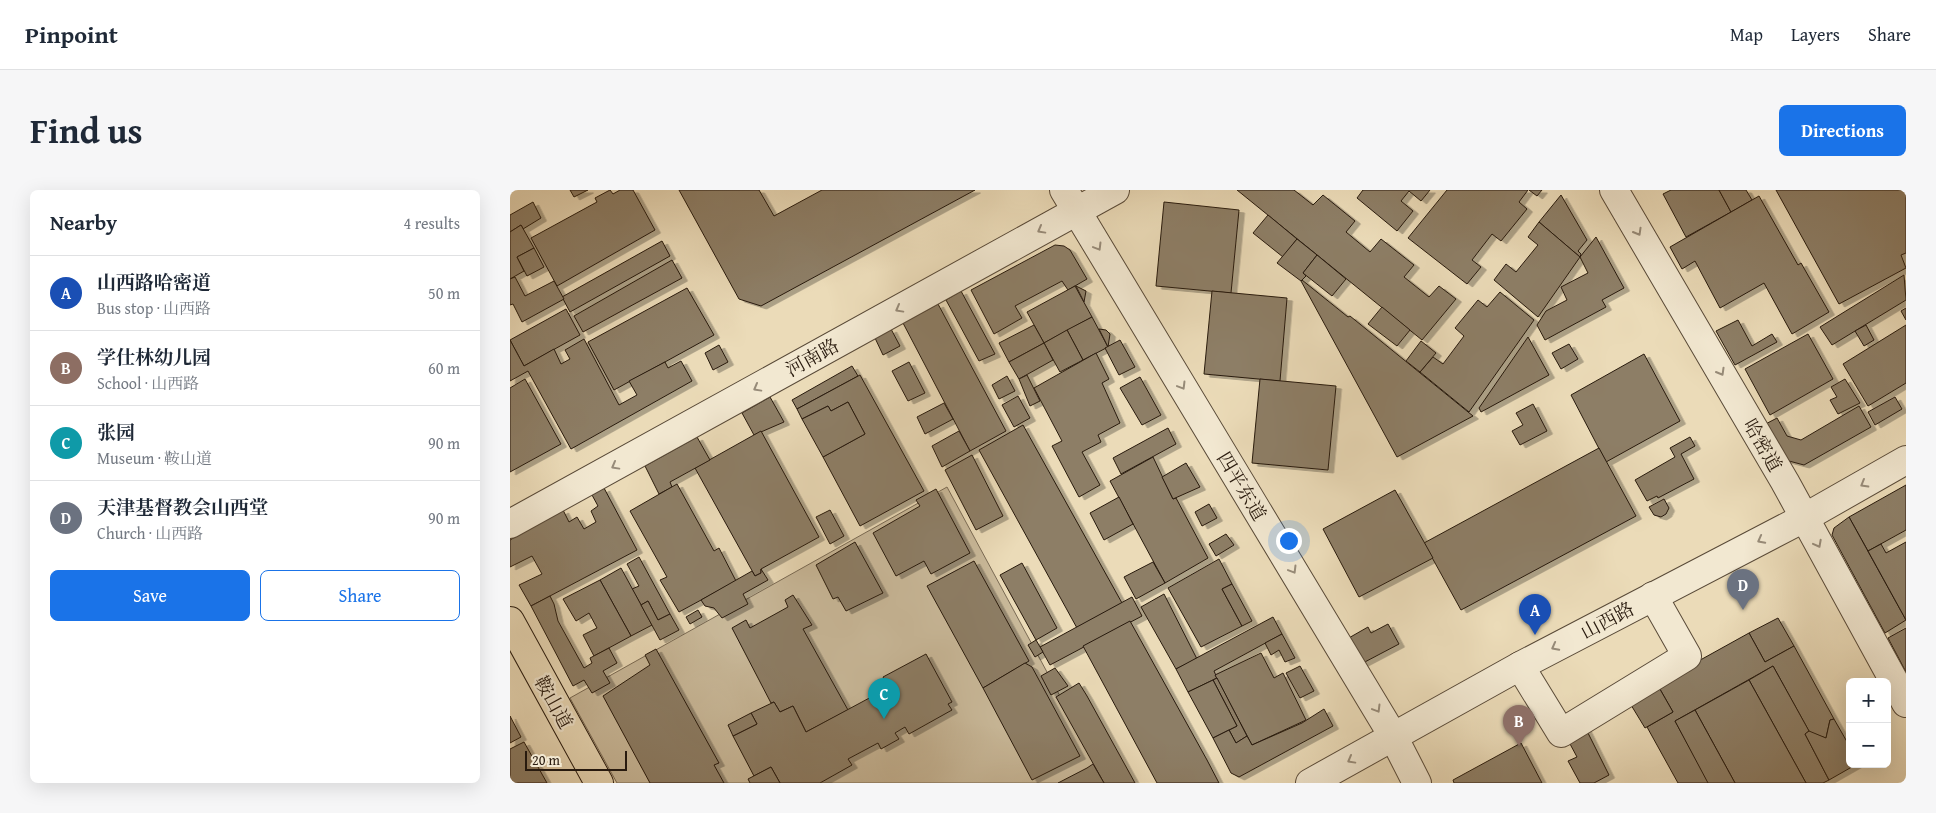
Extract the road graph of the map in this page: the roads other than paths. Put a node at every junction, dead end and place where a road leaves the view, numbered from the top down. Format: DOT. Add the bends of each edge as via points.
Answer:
graph roads {
  1 [pos="1115,190"];
  2 [pos="1614,190"];
  3 [pos="1070,200"];
  4 [pos="1906,460"];
  5 [pos="1804,518"];
  6 [pos="510,524"];
  7 [pos="1653,596"];
  8 [pos="510,621"];
  9 [pos="1520,666"];
  10 [pos="1906,703"];
  11 [pos="1393,736"];
  12 [pos="599,783"];
  13 [pos="1310,783"];
  14 [pos="1417,783"];
  1 -- 3 [label="street, 河南路"];
  2 -- 5 [label="street, 哈密道, one-way"];
  3 -- 6 [label="street, 河南路, one-way"];
  3 -- 11 [label="street, 四平东道, one-way"];
  4 -- 5 [label="street, 山西路, one-way"];
  5 -- 7 [label="street, 山西路, one-way"];
  5 -- 10 [label="street, 哈密道, one-way"];
  7 -- 9 [label="street, 山西路, one-way"];
  7 -- 9 [label="street" via="1687,656 1560,733"];
  8 -- 12 [label="main road, 鞍山道"];
  9 -- 11 [label="street, 山西路"];
  11 -- 13 [label="street, 山西路, one-way"];
  11 -- 14 [label="street, 四平东道"];
}
